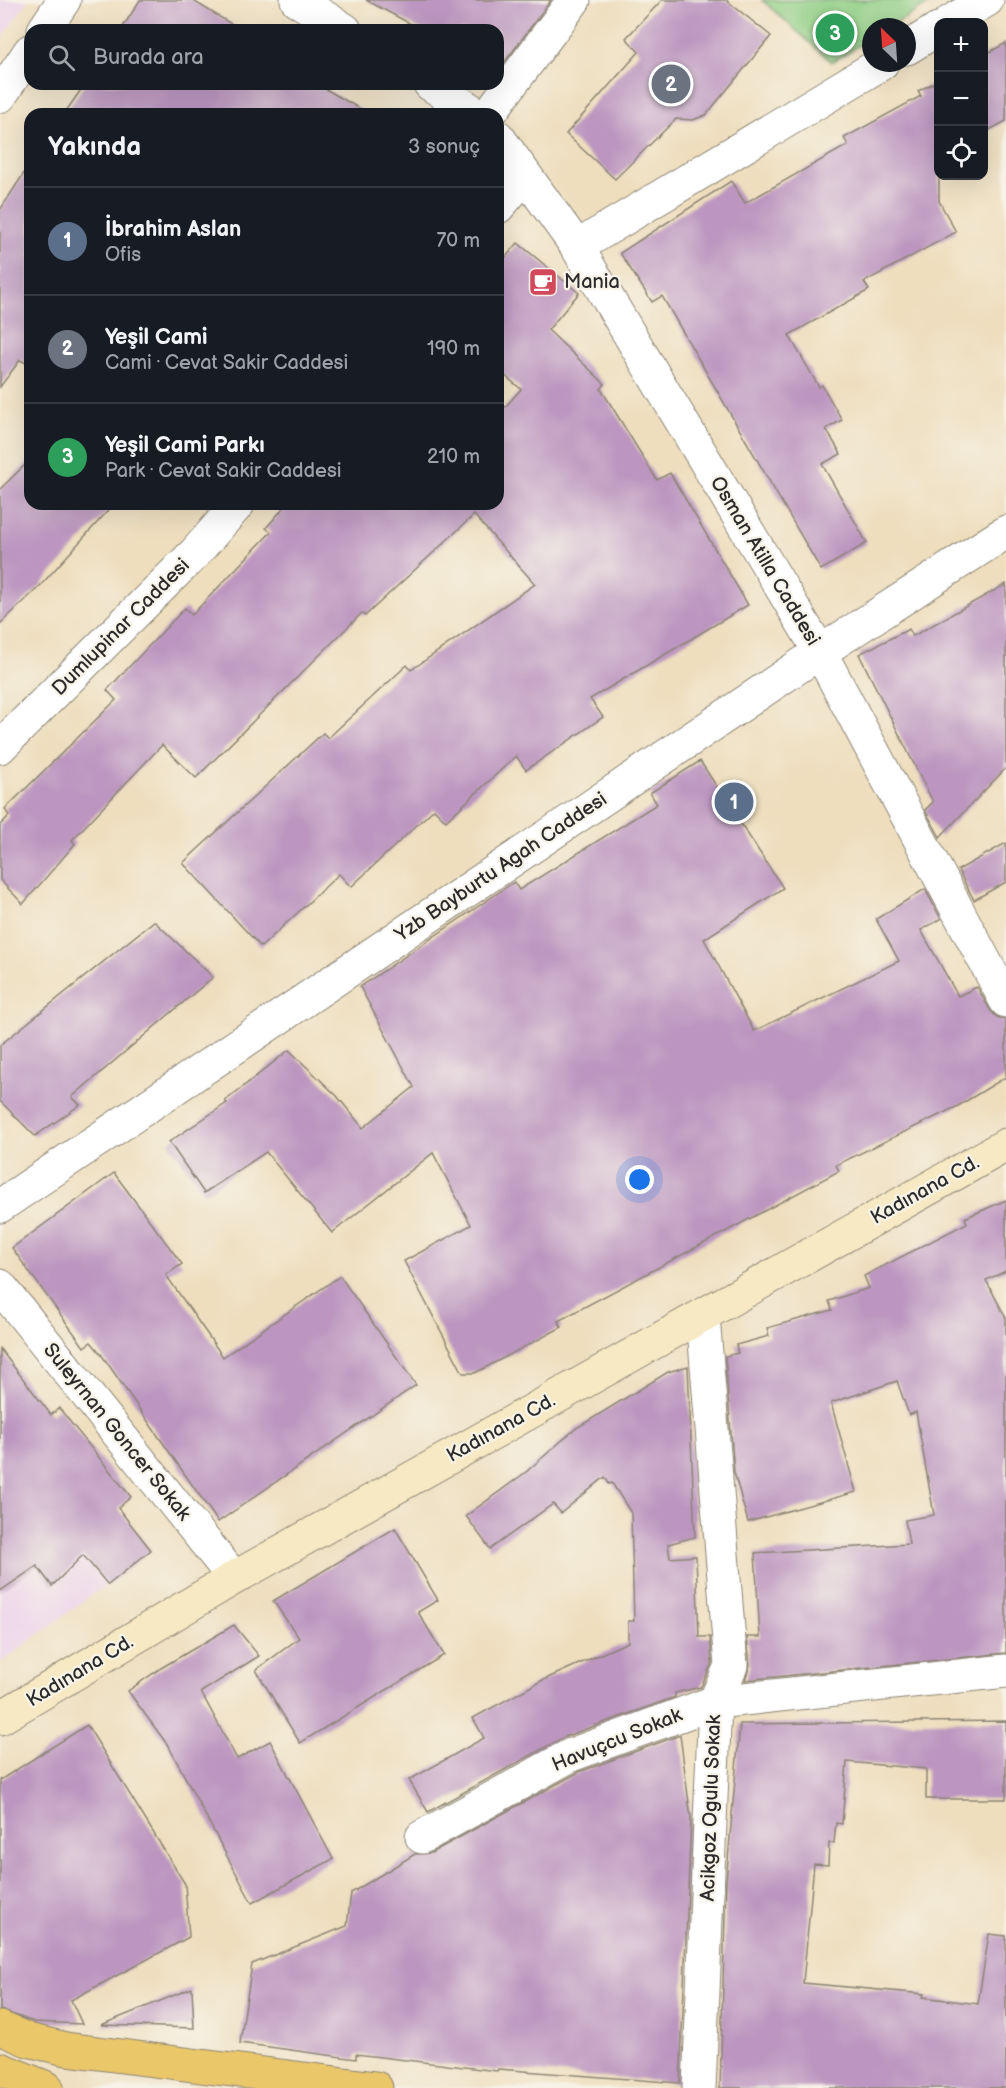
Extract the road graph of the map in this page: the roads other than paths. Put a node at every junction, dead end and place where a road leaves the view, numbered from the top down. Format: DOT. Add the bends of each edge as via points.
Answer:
graph roads {
  1 [pos="64,0"];
  2 [pos="297,0"];
  3 [pos="574,0"];
  4 [pos="987,0"];
  5 [pos="957,18"];
  6 [pos="48,24"];
  7 [pos="335,24"];
  8 [pos="934,32"];
  9 [pos="916,43"];
  10 [pos="24,60"];
  11 [pos="867,72"];
  12 [pos="439,90"];
  13 [pos="0,96"];
  14 [pos="468,108"];
  15 [pos="493,108"];
  16 [pos="504,146"];
  17 [pos="525,176"];
  18 [pos="504,200"];
  19 [pos="577,247"];
  20 [pos="233,510"];
  21 [pos="1006,532"];
  22 [pos="820,652"];
  23 [pos="0,747"];
  24 [pos="1006,1001"];
  25 [pos="1006,1145"];
  26 [pos="0,1206"];
  27 [pos="0,1286"];
  28 [pos="703,1316"];
  29 [pos="234,1578"];
  30 [pos="1006,1671"];
  31 [pos="716,1702"];
  32 [pos="0,1718"];
  33 [pos="422,1837"];
  34 [pos="0,2028"];
  35 [pos="0,2069"];
  36 [pos="47,2088"];
  37 [pos="376,2088"];
  38 [pos="699,2088"];
  1 -- 6 [label="street"];
  2 -- 7 [label="street"];
  3 -- 15 [label="street"];
  4 -- 5 [label="street"];
  8 -- 9 [label="street"];
  10 -- 13 [label="street"];
  11 -- 19 [label="street"];
  12 -- 14 [label="street"];
  16 -- 17 [label="street, Osman Atilla Caddesi"];
  17 -- 18 [label="street"];
  17 -- 19 [label="street, Osman Atilla Caddesi"];
  19 -- 22 [label="street, Osman Atilla Caddesi"];
  20 -- 23 [label="street, Dumlupinar Caddesi" via="195,554"];
  21 -- 22 [label="street, Yzb Bayburtu Agah Caddesi"];
  22 -- 24 [label="street, Osman Atilla Caddesi"];
  22 -- 26 [label="street, Yzb Bayburtu Agah Caddesi"];
  25 -- 28 [label="street, Kadınana Cd."];
  27 -- 29 [label="street, Suleyrnan Goncer Sokak"];
  28 -- 29 [label="street, Kadınana Cd."];
  28 -- 31 [label="street, Acikgoz Ogulu Sokak" via="731,1666"];
  29 -- 32 [label="street, Kadınana Cd."];
  30 -- 31 [label="street, Havuçcu Sokak"];
  31 -- 33 [label="street, Havuçcu Sokak" via="571,1755"];
  31 -- 38 [label="street, Acikgoz Ogulu Sokak"];
  34 -- 37 [label="main road" via="66,2049"];
  35 -- 36 [label="main road"];
}
